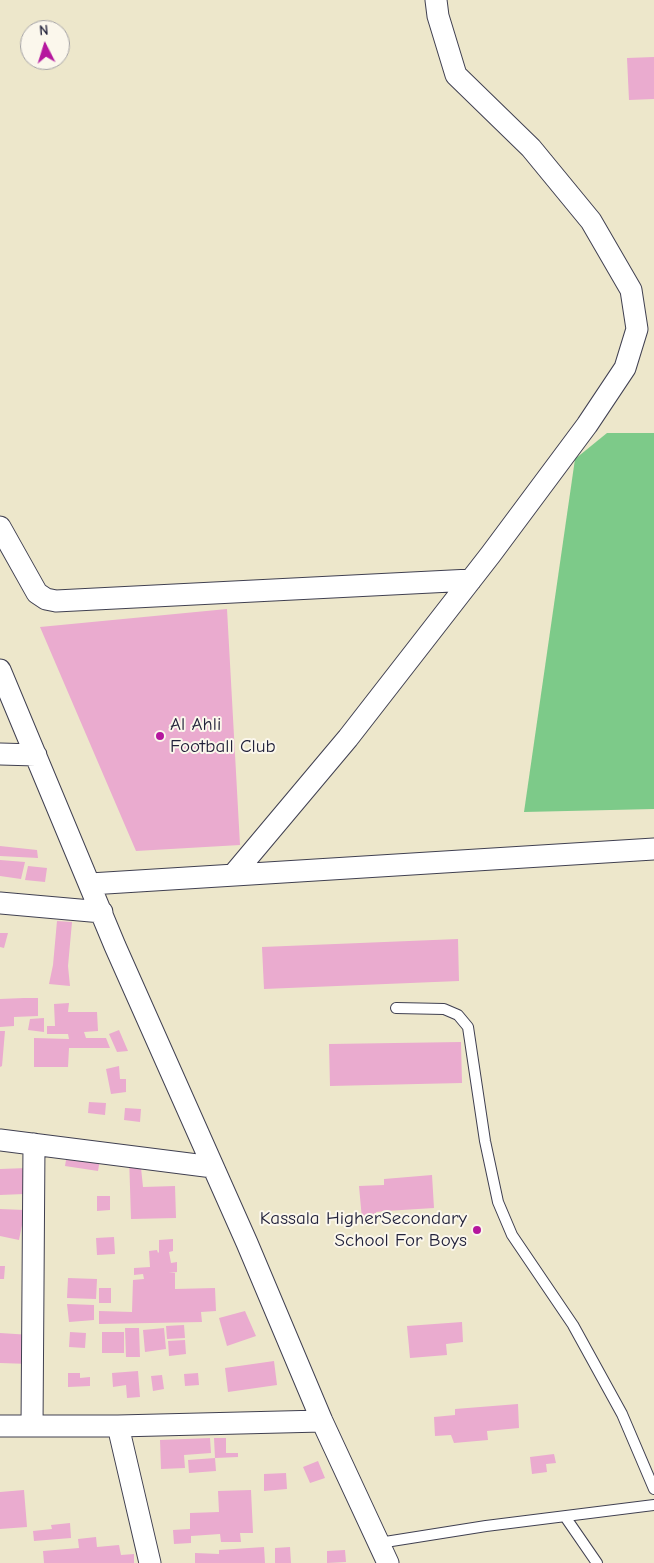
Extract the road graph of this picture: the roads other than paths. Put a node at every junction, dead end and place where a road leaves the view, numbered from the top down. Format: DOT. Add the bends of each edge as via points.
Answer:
graph roads {
  1 [pos="436,0"];
  2 [pos="0,526"];
  3 [pos="471,580"];
  4 [pos="0,670"];
  5 [pos="0,754"];
  6 [pos="36,755"];
  7 [pos="654,849"];
  8 [pos="233,875"];
  9 [pos="90,884"];
  10 [pos="0,903"];
  11 [pos="102,912"];
  12 [pos="396,1008"];
  13 [pos="0,1140"];
  14 [pos="34,1144"];
  15 [pos="213,1167"];
  16 [pos="322,1421"];
  17 [pos="0,1426"];
  18 [pos="32,1426"];
  19 [pos="118,1426"];
  20 [pos="654,1489"];
  21 [pos="654,1506"];
  22 [pos="566,1518"];
  23 [pos="379,1543"];
  24 [pos="150,1563"];
  25 [pos="388,1563"];
  26 [pos="597,1563"];
  1 -- 3 [label="street" via="456,75 531,148 591,221 631,290 637,329 625,368 587,425"];
  2 -- 3 [label="street" via="37,593 56,601"];
  3 -- 8 [label="street" via="348,738"];
  4 -- 6 [label="street"];
  5 -- 6 [label="street"];
  6 -- 9 [label="street"];
  7 -- 8 [label="street"];
  8 -- 9 [label="street"];
  9 -- 11 [label="street"];
  10 -- 11 [label="street"];
  11 -- 15 [label="street"];
  12 -- 20 [label="lane" via="444,1009 458,1014 468,1028 498,1202 512,1235 573,1325 622,1414"];
  13 -- 14 [label="street"];
  14 -- 15 [label="street"];
  14 -- 18 [label="street"];
  15 -- 16 [label="street"];
  16 -- 19 [label="street"];
  16 -- 23 [label="street"];
  17 -- 18 [label="street"];
  18 -- 19 [label="street"];
  19 -- 24 [label="street"];
  21 -- 22 [label="lane"];
  22 -- 23 [label="lane" via="486,1526"];
  22 -- 26 [label="lane"];
  23 -- 25 [label="street"];
}
